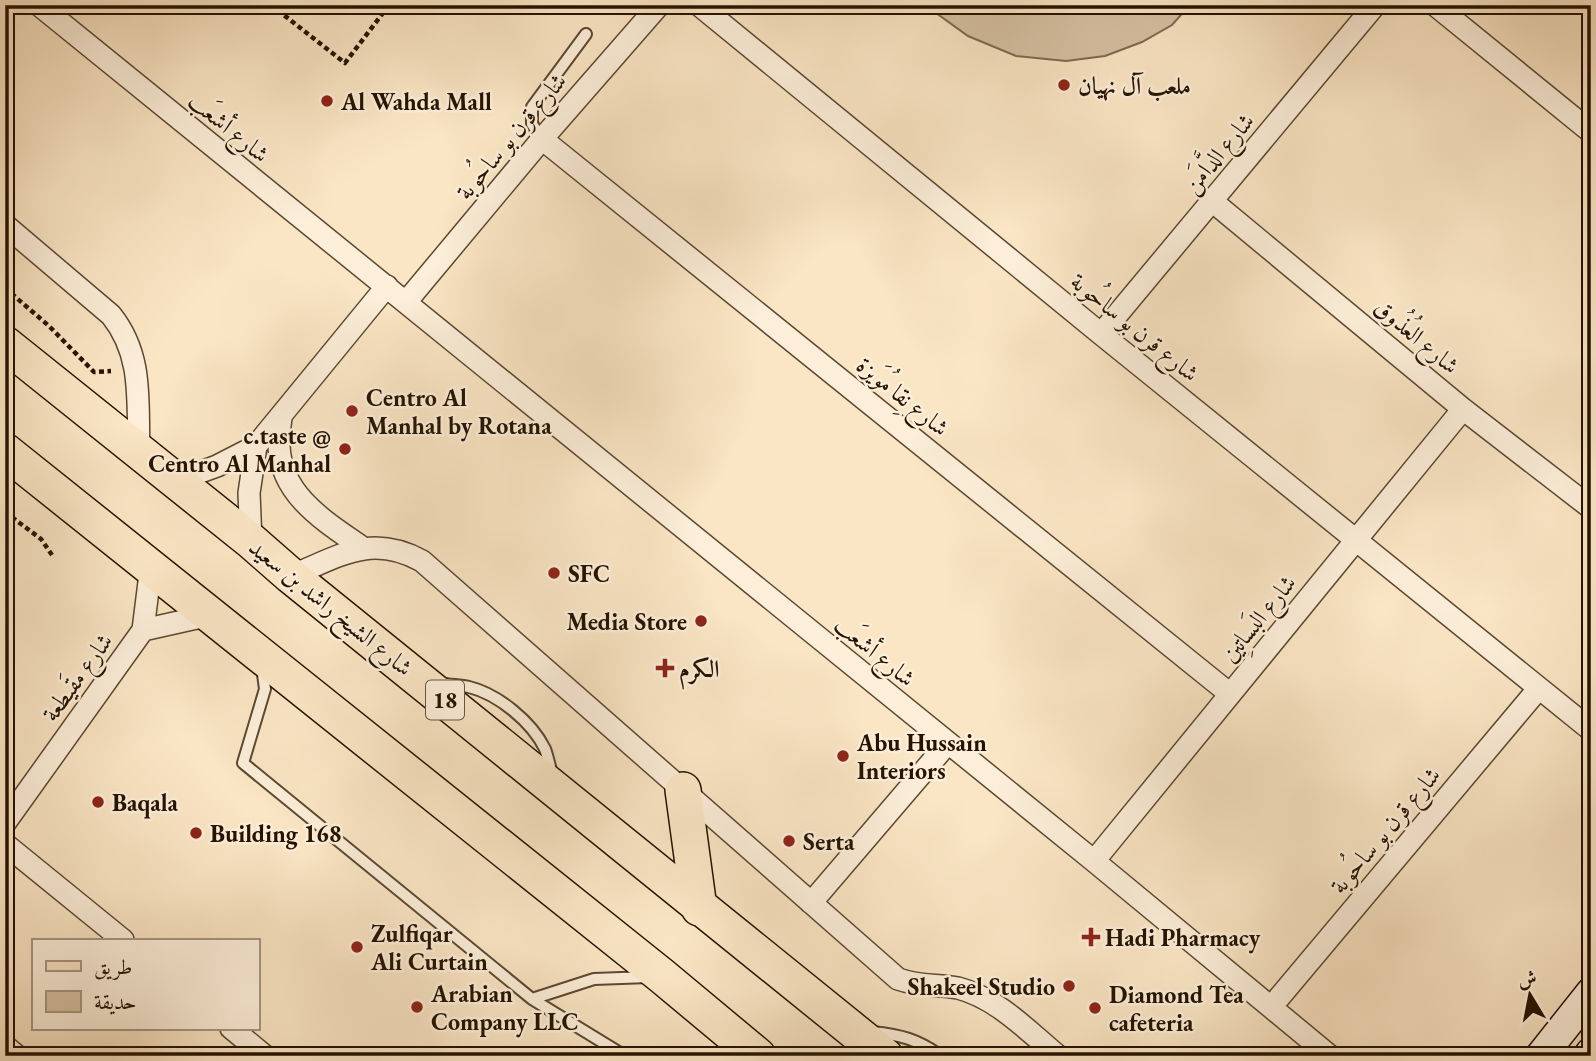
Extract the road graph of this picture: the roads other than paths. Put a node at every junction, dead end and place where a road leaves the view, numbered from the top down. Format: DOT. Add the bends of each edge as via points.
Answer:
graph roads {
  1 [pos="39,5"];
  2 [pos="659,5"];
  3 [pos="699,5"];
  4 [pos="1375,5"];
  5 [pos="1436,5"];
  6 [pos="586,34"];
  7 [pos="1591,132"];
  8 [pos="542,139"];
  9 [pos="1212,201"];
  10 [pos="5,225"];
  11 [pos="387,286"];
  12 [pos="406,302"];
  13 [pos="1101,334"];
  14 [pos="5,344"];
  15 [pos="1463,408"];
  16 [pos="281,418"];
  17 [pos="256,446"];
  18 [pos="5,451"];
  19 [pos="139,452"];
  20 [pos="176,481"];
  21 [pos="1591,508"];
  22 [pos="1357,539"];
  23 [pos="251,541"];
  24 [pos="363,548"];
  25 [pos="151,566"];
  26 [pos="292,576"];
  27 [pos="210,615"];
  28 [pos="143,631"];
  29 [pos="260,654"];
  30 [pos="1539,688"];
  31 [pos="1230,694"];
  32 [pos="1591,730"];
  33 [pos="947,744"];
  34 [pos="683,790"];
  35 [pos="5,823"];
  36 [pos="5,844"];
  37 [pos="1094,861"];
  38 [pos="811,903"];
  39 [pos="699,908"];
  40 [pos="122,939"];
  41 [pos="662,976"];
  42 [pos="1591,993"];
  43 [pos="533,999"];
  44 [pos="1272,1006"];
  45 [pos="233,1030"];
  46 [pos="853,1030"];
  47 [pos="5,1046"];
  48 [pos="17,1056"];
  49 [pos="265,1056"];
  50 [pos="625,1056"];
  51 [pos="758,1056"];
  52 [pos="885,1056"];
  53 [pos="941,1056"];
  54 [pos="1058,1056"];
  55 [pos="1330,1056"];
  56 [pos="1541,1056"];
  1 -- 11 [label="street, شارع أشعَب"];
  2 -- 8 [label="street, شارع قرن بو ساحُوبة"];
  3 -- 13 [label="street, شارع قرن بو ساحُوبة"];
  4 -- 9 [label="street, شارع الدَّامَن"];
  5 -- 7 [label="street"];
  6 -- 8 [label="lane" via="532,107 532,124"];
  8 -- 12 [label="street, شارع قرن بو ساحُوبة"];
  8 -- 31 [label="street, شارع نِقا مُوَيزة"];
  9 -- 13 [label="street, شارع الدَّامَن"];
  9 -- 15 [label="street, شارع العُذُوق"];
  10 -- 19 [label="street" via="123,329 136,365"];
  11 -- 12 [label="street, شارع أشعَب"];
  11 -- 16 [label="street"];
  12 -- 33 [label="street, شارع أشعَب"];
  13 -- 22 [label="street, شارع قرن بو ساحُوبة"];
  14 -- 19 [label="main road, شارع الشيخ راشد بن سعيد / 18"];
  15 -- 21 [label="street, شارع العُذُوق"];
  15 -- 22 [label="street, شارع البَساتِين"];
  16 -- 17 [label="street"];
  16 -- 24 [label="street" via="279,447 285,475 300,500"];
  17 -- 20 [label="street"];
  17 -- 23 [label="street" via="249,494"];
  18 -- 25 [label="main road"];
  19 -- 20 [label="main road, شارع الشيخ راشد بن سعيد / 18"];
  20 -- 23 [label="main road, شارع الشيخ راشد بن سعيد / 18"];
  22 -- 30 [label="street, شارع قرن بو ساحُوبة"];
  22 -- 31 [label="street, شارع البَساتِين"];
  23 -- 26 [label="main road, شارع الشيخ راشد بن سعيد / 18"];
  24 -- 26 [label="street"];
  24 -- 34 [label="street" via="404,551 422,561"];
  25 -- 27 [label="main road"];
  25 -- 28 [label="street, شارع مقَيطعة"];
  26 -- 39 [label="main road, شارع الشيخ راشد بن سعيد / 18"];
  27 -- 28 [label="street, شارع مقَيطعة"];
  27 -- 29 [label="main road"];
  28 -- 35 [label="street, شارع مقَيطعة"];
  29 -- 41 [label="main road"];
  29 -- 43 [label="lane" via="265,688 243,763"];
  30 -- 32 [label="street, شارع قرن بو ساحُوبة"];
  30 -- 44 [label="street, شارع قرن بو ساحُوبة"];
  31 -- 37 [label="street, شارع البَساتِين"];
  33 -- 37 [label="street, شارع أشعَب"];
  33 -- 38 [label="street"];
  34 -- 38 [label="street"];
  34 -- 39 [label="main road"];
  36 -- 40 [label="street"];
  37 -- 44 [label="street, شارع أشعَب"];
  38 -- 54 [label="street" via="898,979 977,994"];
  39 -- 46 [label="main road, شارع الشيخ راشد بن سعيد / 18"];
  41 -- 43 [label="lane" via="594,979"];
  41 -- 51 [label="main road"];
  42 -- 56 [label="street"];
  43 -- 50 [label="lane"];
  44 -- 55 [label="street, شارع أشعَب"];
  45 -- 49 [label="street"];
  46 -- 52 [label="main road, شارع الشيخ راشد بن سعيد / 18"];
  46 -- 53 [label="lane" via="903,1035"];
  47 -- 48 [label="street"];
}
